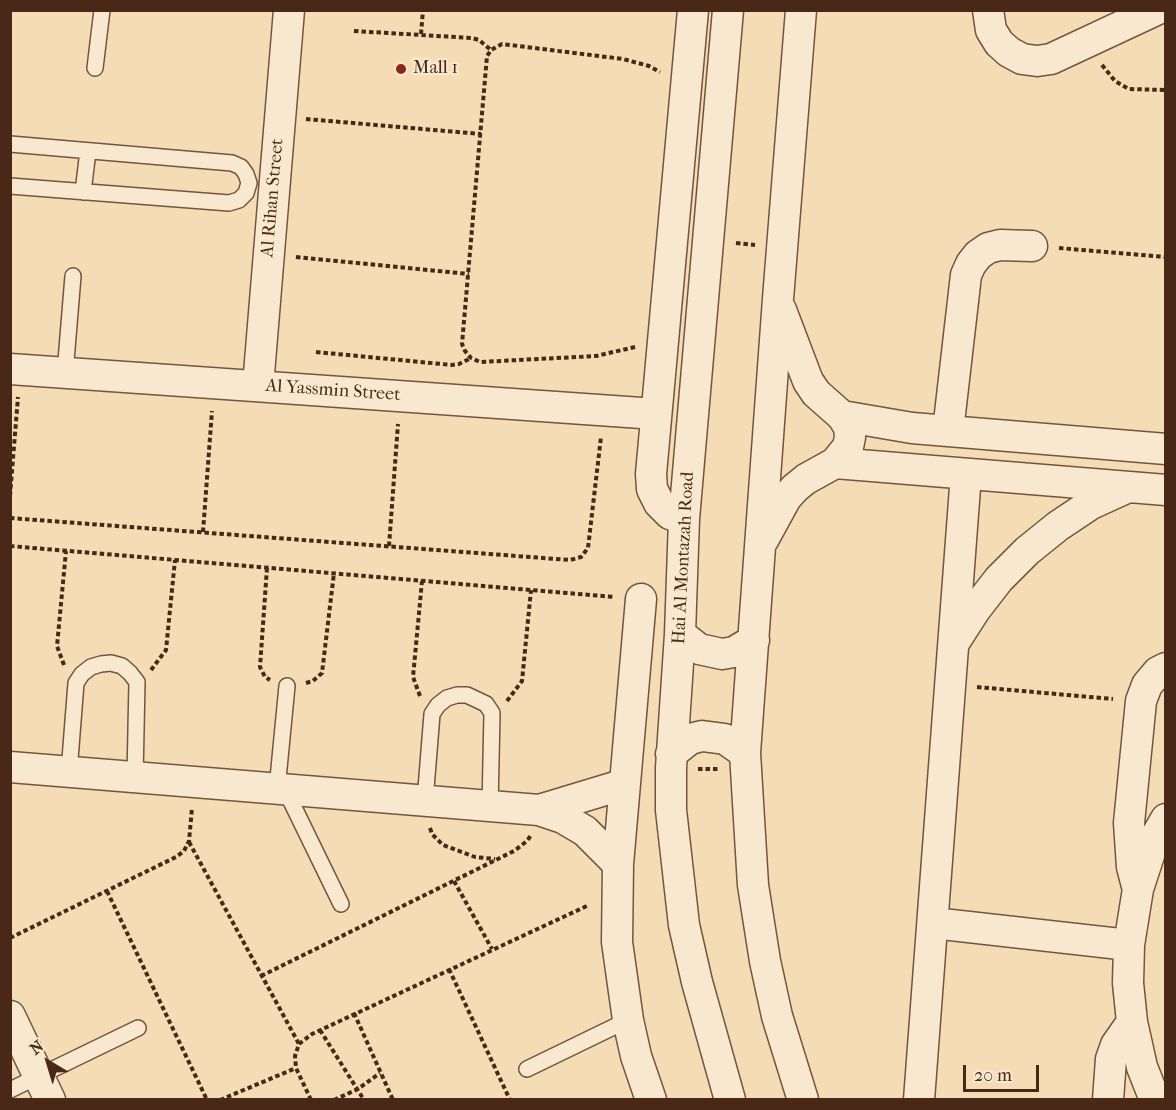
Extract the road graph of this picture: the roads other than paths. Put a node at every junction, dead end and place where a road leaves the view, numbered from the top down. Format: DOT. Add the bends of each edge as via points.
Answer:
graph roads {
  1 [pos="102,10"];
  2 [pos="289,10"];
  3 [pos="686,10"];
  4 [pos="728,10"];
  5 [pos="801,10"];
  6 [pos="988,10"];
  7 [pos="1156,10"];
  8 [pos="693,11"];
  9 [pos="1097,25"];
  10 [pos="95,68"];
  11 [pos="10,144"];
  12 [pos="88,151"];
  13 [pos="261,184"];
  14 [pos="10,186"];
  15 [pos="83,192"];
  16 [pos="1032,246"];
  17 [pos="73,276"];
  18 [pos="777,299"];
  19 [pos="15,369"];
  20 [pos="65,373"];
  21 [pos="258,386"];
  22 [pos="656,414"];
  23 [pos="842,416"];
  24 [pos="912,428"];
  25 [pos="948,431"];
  26 [pos="1166,449"];
  27 [pos="835,463"];
  28 [pos="910,469"];
  29 [pos="966,474"];
  30 [pos="1127,487"];
  31 [pos="1166,490"];
  32 [pos="684,519"];
  33 [pos="759,546"];
  34 [pos="641,599"];
  35 [pos="680,634"];
  36 [pos="754,640"];
  37 [pos="954,644"];
  38 [pos="1166,668"];
  39 [pos="287,686"];
  40 [pos="671,761"];
  41 [pos="745,761"];
  42 [pos="10,767"];
  43 [pos="69,772"];
  44 [pos="135,777"];
  45 [pos="281,789"];
  46 [pos="624,795"];
  47 [pos="425,801"];
  48 [pos="490,807"];
  49 [pos="539,810"];
  50 [pos="671,810"];
  51 [pos="1166,819"];
  52 [pos="618,864"];
  53 [pos="1138,889"];
  54 [pos="341,904"];
  55 [pos="933,923"];
  56 [pos="1128,945"];
  57 [pos="10,1016"];
  58 [pos="628,1020"];
  59 [pos="1132,1022"];
  60 [pos="138,1028"];
  61 [pos="527,1070"];
  62 [pos="44,1088"];
  63 [pos="10,1090"];
  64 [pos="651,1100"];
  65 [pos="730,1100"];
  66 [pos="802,1100"];
  67 [pos="920,1100"];
  68 [pos="1108,1100"];
  69 [pos="1155,1100"];
  1 -- 10 [label="lane"];
  2 -- 13 [label="street, Al Rihan Street"];
  3 -- 8 [label="street"];
  4 -- 32 [label="street, Hai Al Montazah Road"];
  5 -- 18 [label="street"];
  6 -- 9 [label="street" via="991,30 999,43 1009,52 1037,61 1051,59"];
  7 -- 9 [label="street"];
  8 -- 22 [label="street"];
  11 -- 12 [label="lane"];
  12 -- 13 [label="lane" via="232,163"];
  12 -- 15 [label="lane"];
  13 -- 15 [label="lane" via="229,203"];
  13 -- 21 [label="street, Al Rihan Street"];
  14 -- 15 [label="lane"];
  16 -- 25 [label="street" via="988,248 971,264 966,276"];
  17 -- 20 [label="lane"];
  18 -- 23 [label="street" via="808,381"];
  18 -- 33 [label="street"];
  19 -- 20 [label="street, Al Yassmin Street"];
  20 -- 21 [label="street, Al Yassmin Street"];
  21 -- 22 [label="street, Al Yassmin Street"];
  22 -- 32 [label="street" via="652,489 664,509"];
  23 -- 24 [label="street"];
  23 -- 27 [label="street" via="850,437"];
  24 -- 25 [label="street"];
  24 -- 28 [label="street"];
  25 -- 26 [label="street"];
  27 -- 28 [label="street"];
  27 -- 33 [label="street" via="795,488"];
  28 -- 29 [label="street"];
  29 -- 30 [label="street"];
  29 -- 37 [label="street"];
  30 -- 31 [label="street"];
  30 -- 37 [label="street" via="1091,504 1027,551 999,579"];
  32 -- 35 [label="street, Hai Al Montazah Road"];
  33 -- 36 [label="street"];
  34 -- 46 [label="street"];
  35 -- 36 [label="street" via="699,649 722,654"];
  35 -- 40 [label="street, Hai Al Montazah Road"];
  36 -- 41 [label="street"];
  37 -- 55 [label="street"];
  38 -- 53 [label="street" via="1147,685 1141,701 1129,823"];
  39 -- 45 [label="lane"];
  40 -- 41 [label="street" via="690,739 702,736 725,739"];
  40 -- 50 [label="street, Hai Al Montazah Road"];
  41 -- 66 [label="street" via="753,885 765,961"];
  42 -- 43 [label="street"];
  43 -- 44 [label="street"];
  43 -- 44 [label="lane" via="76,682 91,667 111,663 122,666 137,682"];
  44 -- 45 [label="street"];
  45 -- 47 [label="street"];
  45 -- 54 [label="lane"];
  46 -- 49 [label="street"];
  46 -- 50 [label="street"];
  46 -- 52 [label="street"];
  47 -- 48 [label="street"];
  47 -- 48 [label="lane" via="432,714 447,699 467,695 486,704 492,713"];
  48 -- 49 [label="street"];
  49 -- 52 [label="street" via="585,831"];
  50 -- 65 [label="street, Hai Al Montazah Road" via="684,925"];
  51 -- 53 [label="street" via="1154,840"];
  52 -- 58 [label="street" via="621,981"];
  53 -- 56 [label="street"];
  55 -- 56 [label="street"];
  55 -- 67 [label="street"];
  56 -- 59 [label="street"];
  57 -- 62 [label="street"];
  58 -- 61 [label="lane"];
  58 -- 64 [label="street"];
  59 -- 68 [label="street" via="1111,1059"];
  59 -- 69 [label="street" via="1142,1067"];
  60 -- 62 [label="lane"];
  62 -- 63 [label="lane"];
}
